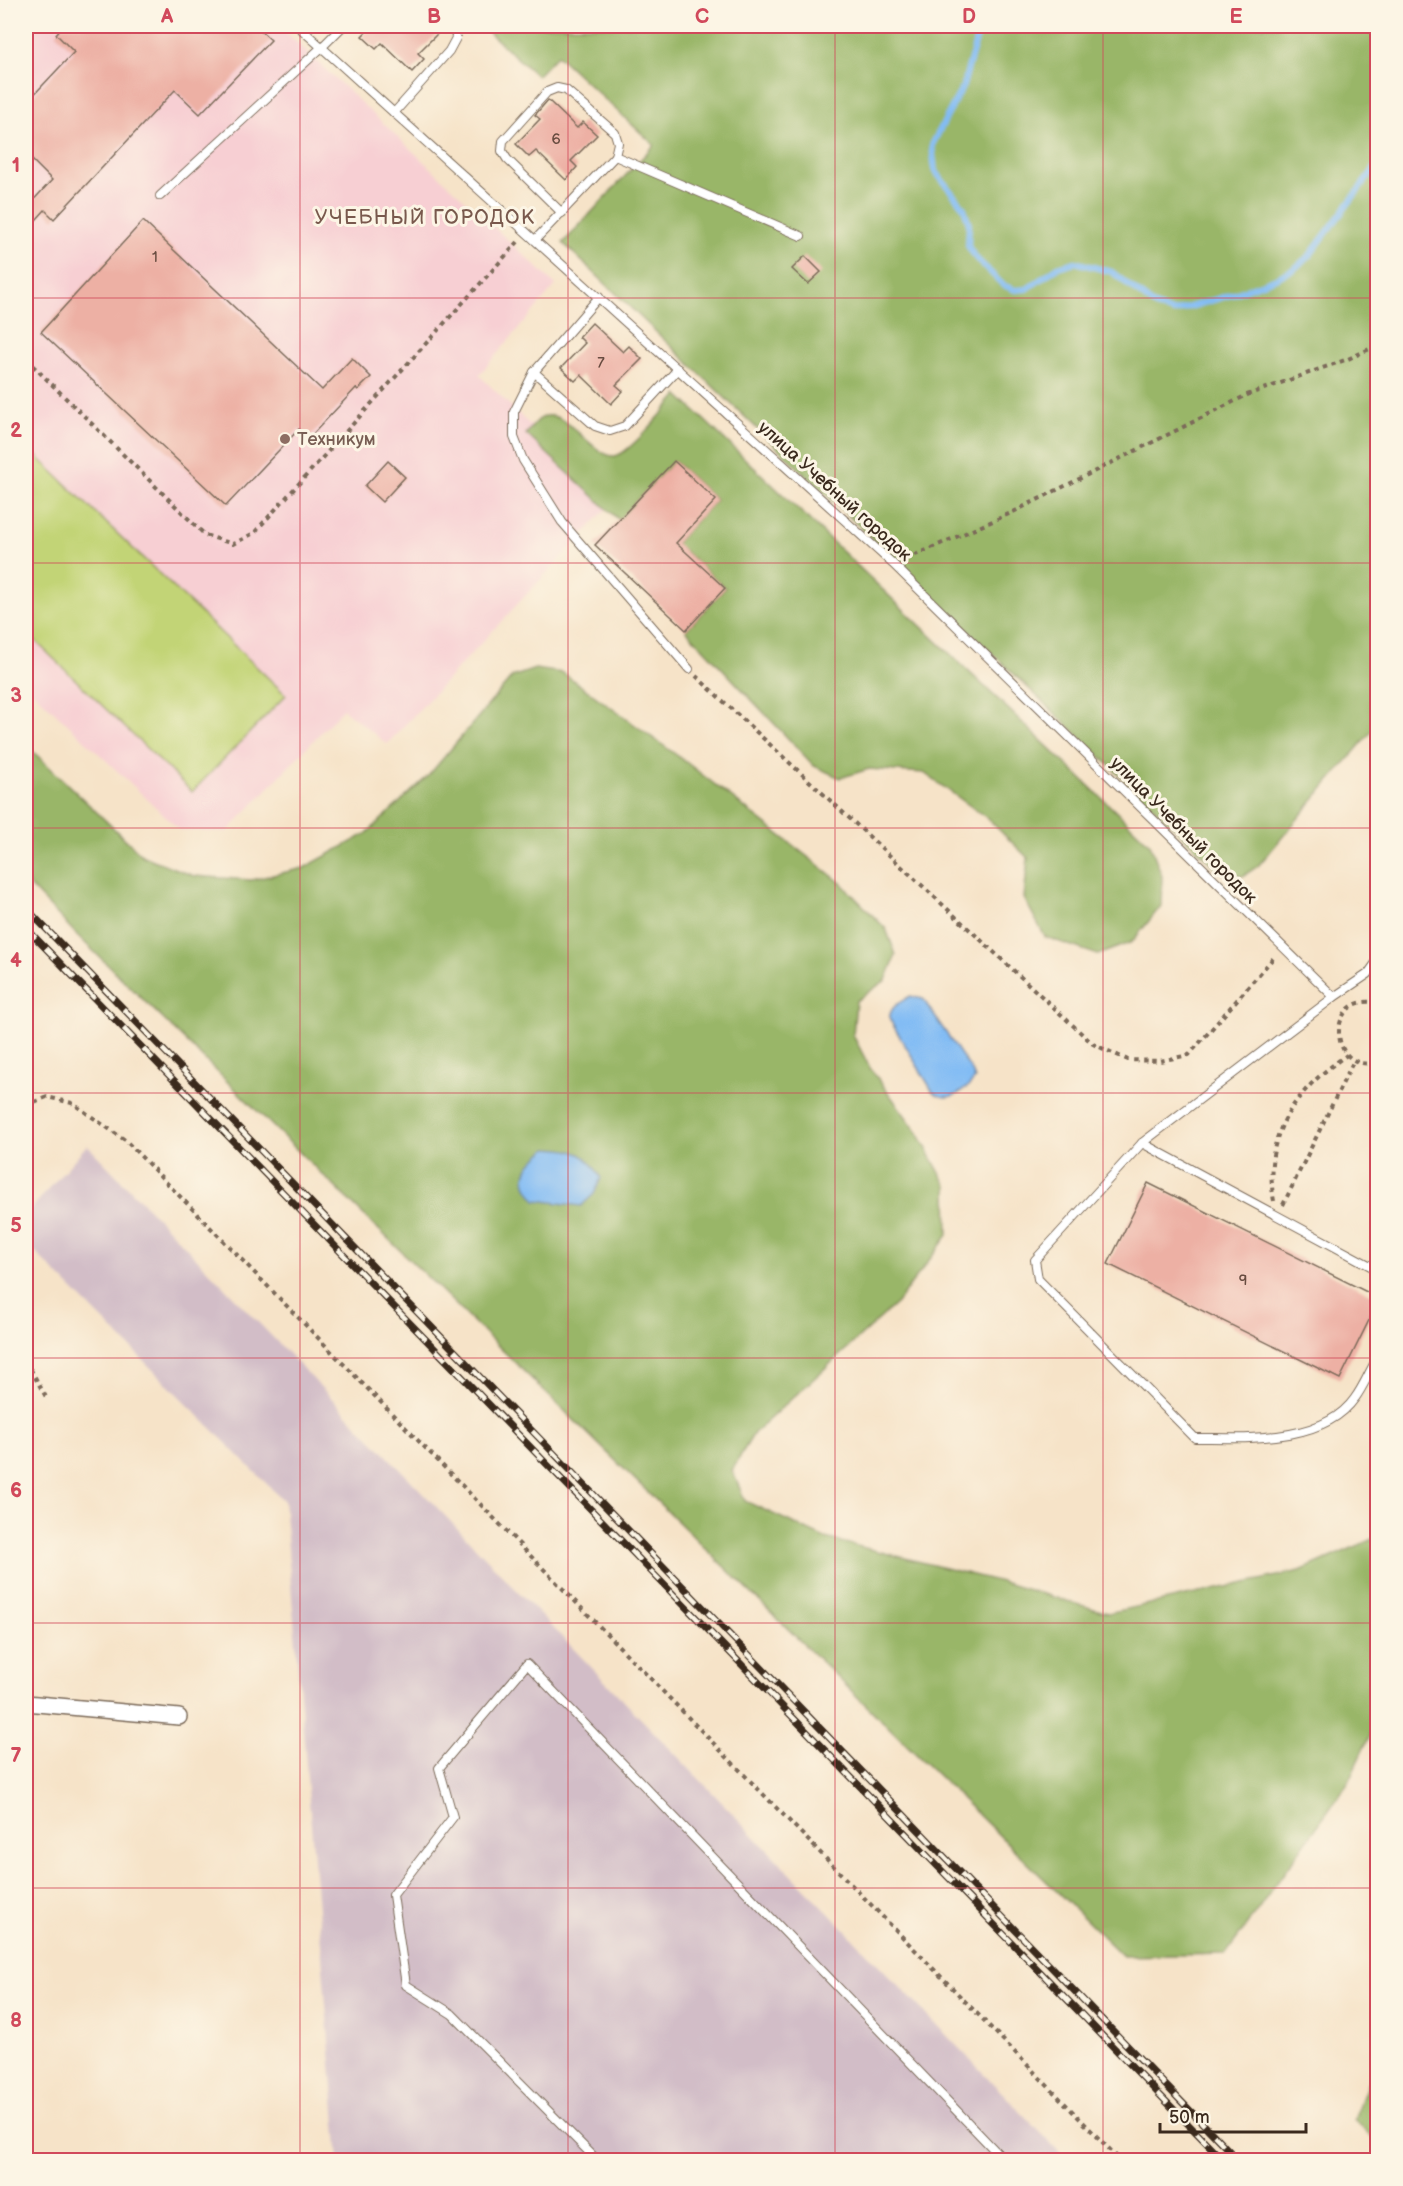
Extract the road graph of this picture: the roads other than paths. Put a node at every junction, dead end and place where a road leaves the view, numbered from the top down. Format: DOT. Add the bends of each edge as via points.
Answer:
graph roads {
  1 [pos="298,26"];
  2 [pos="343,26"];
  3 [pos="455,26"];
  4 [pos="322,47"];
  5 [pos="394,113"];
  6 [pos="615,156"];
  7 [pos="160,196"];
  8 [pos="562,213"];
  9 [pos="801,236"];
  10 [pos="535,240"];
  11 [pos="599,297"];
  12 [pos="678,369"];
  13 [pos="534,372"];
  14 [pos="689,669"];
  15 [pos="1377,960"];
  16 [pos="1334,997"];
  17 [pos="1142,1143"];
  18 [pos="1377,1270"];
  19 [pos="1377,1357"];
  20 [pos="26,1703"];
  21 [pos="179,1717"];
  22 [pos="597,2160"];
  23 [pos="1004,2160"];
  1 -- 4 [label="lane, улица Учебный городок"];
  2 -- 4 [label="lane"];
  3 -- 5 [label="lane" via="456,38 449,51"];
  4 -- 5 [label="lane, улица Учебный городок"];
  4 -- 7 [label="lane"];
  5 -- 10 [label="lane, улица Учебный городок"];
  6 -- 8 [label="lane"];
  6 -- 8 [label="lane" via="615,133 566,90 556,88 547,92 503,141 502,151"];
  6 -- 9 [label="lane"];
  8 -- 10 [label="lane"];
  10 -- 11 [label="lane, улица Учебный городок"];
  11 -- 12 [label="lane, улица Учебный городок"];
  11 -- 13 [label="lane"];
  12 -- 13 [label="lane" via="625,426 610,431 595,426"];
  12 -- 16 [label="lane, улица Учебный городок" via="893,564"];
  13 -- 14 [label="lane" via="514,412 514,437 523,460 562,522"];
  15 -- 16 [label="lane" via="1368,974"];
  16 -- 17 [label="lane"];
  17 -- 18 [label="lane"];
  17 -- 19 [label="lane" via="1035,1260 1038,1279 1195,1438 1266,1438 1330,1421 1355,1399"];
  20 -- 21 [label="street"];
  22 -- 23 [label="lane" via="452,2014 406,1985 393,1895 453,1817 439,1768 527,1664"];
}
